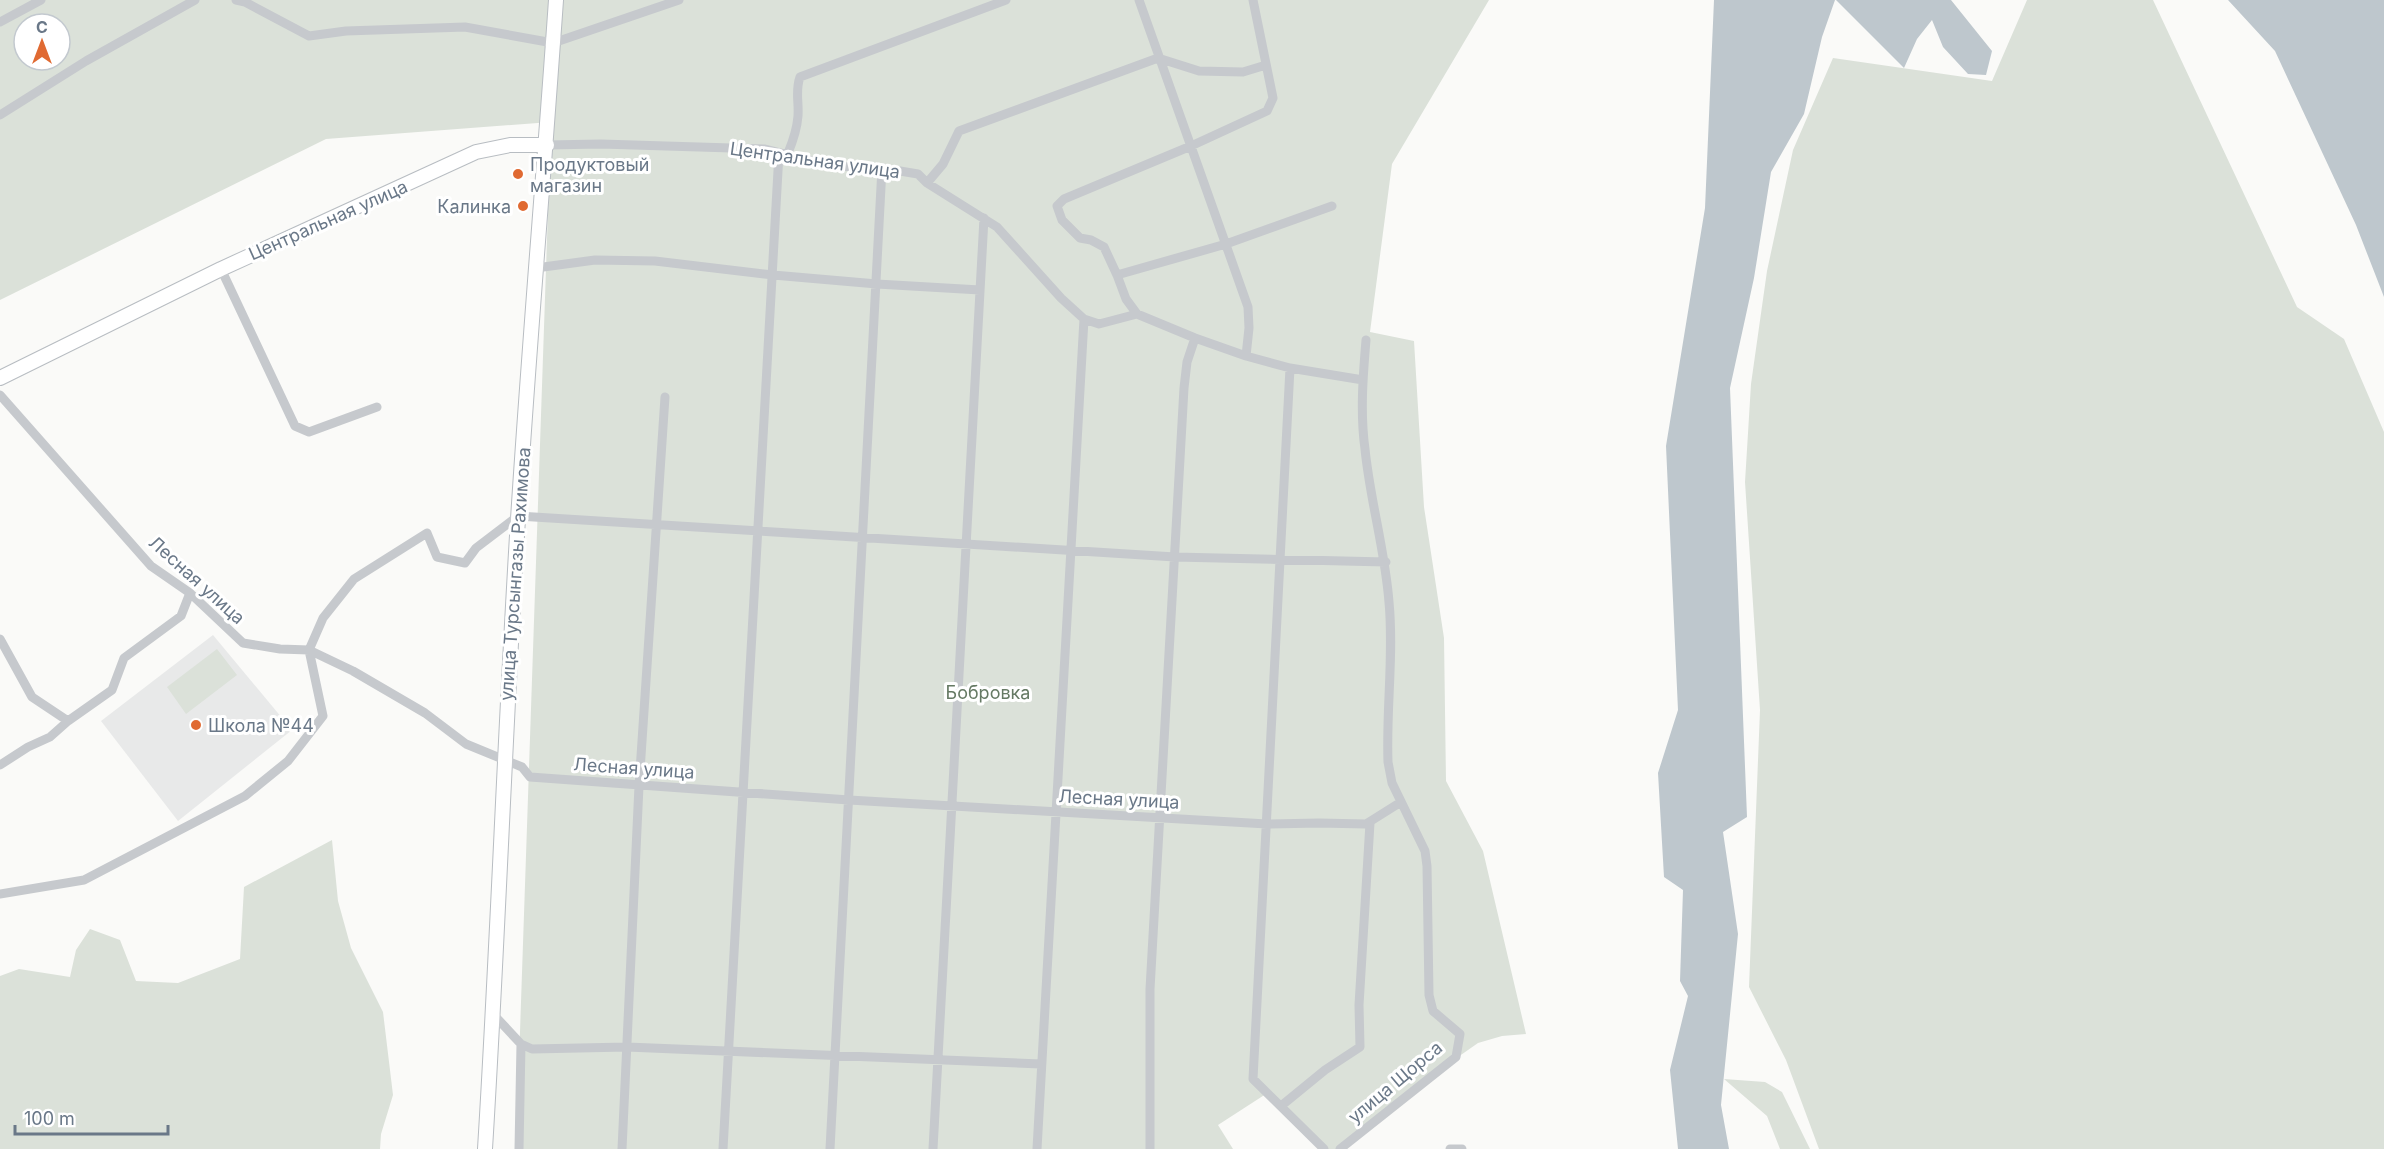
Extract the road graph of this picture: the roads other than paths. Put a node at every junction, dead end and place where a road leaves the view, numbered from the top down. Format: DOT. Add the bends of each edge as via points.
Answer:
graph roads {
  1 [pos="41,0"];
  2 [pos="195,0"];
  3 [pos="236,0"];
  4 [pos="556,0"];
  5 [pos="679,0"];
  6 [pos="1006,0"];
  7 [pos="1139,0"];
  8 [pos="1253,0"];
  9 [pos="0,22"];
  10 [pos="553,43"];
  11 [pos="1158,58"];
  12 [pos="1266,65"];
  13 [pos="0,116"];
  14 [pos="547,145"];
  15 [pos="1191,146"];
  16 [pos="783,153"];
  17 [pos="882,168"];
  18 [pos="927,183"];
  19 [pos="1332,206"];
  20 [pos="984,218"];
  21 [pos="1226,244"];
  22 [pos="221,268"];
  23 [pos="536,268"];
  24 [pos="773,275"];
  25 [pos="1118,275"];
  26 [pos="877,284"];
  27 [pos="980,290"];
  28 [pos="1137,314"];
  29 [pos="1084,319"];
  30 [pos="1195,338"];
  31 [pos="1366,340"];
  32 [pos="1246,356"];
  33 [pos="1290,368"];
  34 [pos="0,378"];
  35 [pos="1363,380"];
  36 [pos="0,395"];
  37 [pos="665,397"];
  38 [pos="377,407"];
  39 [pos="518,516"];
  40 [pos="656,525"];
  41 [pos="758,530"];
  42 [pos="863,538"];
  43 [pos="966,543"];
  44 [pos="1070,550"];
  45 [pos="1175,557"];
  46 [pos="1281,559"];
  47 [pos="1386,562"];
  48 [pos="190,593"];
  49 [pos="0,639"];
  50 [pos="309,650"];
  51 [pos="68,721"];
  52 [pos="504,759"];
  53 [pos="0,765"];
  54 [pos="639,786"];
  55 [pos="743,792"];
  56 [pos="849,800"];
  57 [pos="1401,802"];
  58 [pos="952,805"];
  59 [pos="1056,812"];
  60 [pos="1160,818"];
  61 [pos="1370,823"];
  62 [pos="1267,825"];
  63 [pos="0,894"];
  64 [pos="494,1014"];
  65 [pos="521,1044"];
  66 [pos="627,1047"];
  67 [pos="729,1051"];
  68 [pos="836,1056"];
  69 [pos="938,1060"];
  70 [pos="1041,1064"];
  71 [pos="1281,1106"];
  72 [pos="485,1149"];
  73 [pos="519,1149"];
  74 [pos="622,1149"];
  75 [pos="723,1149"];
  76 [pos="830,1149"];
  77 [pos="933,1149"];
  78 [pos="1037,1149"];
  79 [pos="1150,1149"];
  80 [pos="1324,1149"];
  81 [pos="1340,1149"];
  82 [pos="1450,1149"];
  83 [pos="1462,1149"];
  1 -- 9 [label="street"];
  2 -- 13 [label="street"];
  3 -- 10 [label="street" via="309,36 465,27"];
  4 -- 10 [label="street, улица Турсынгазы Рахимова"];
  5 -- 10 [label="street"];
  6 -- 16 [label="street" via="800,77 795,136"];
  7 -- 11 [label="street"];
  8 -- 12 [label="street"];
  10 -- 14 [label="street, улица Турсынгазы Рахимова"];
  11 -- 12 [label="street" via="1198,71 1243,72"];
  11 -- 15 [label="street"];
  11 -- 18 [label="street" via="959,130 943,164"];
  12 -- 15 [label="street" via="1273,98 1267,111"];
  14 -- 16 [label="street, Центральная улица" via="666,145"];
  14 -- 22 [label="street, Центральная улица" via="510,145 476,152"];
  14 -- 23 [label="street, улица Турсынгазы Рахимова"];
  15 -- 21 [label="street"];
  15 -- 25 [label="street" via="1064,199 1057,206 1062,220 1080,238 1104,247"];
  16 -- 17 [label="street, Центральная улица" via="833,166"];
  16 -- 24 [label="street"];
  17 -- 18 [label="street, Центральная улица" via="918,174"];
  17 -- 26 [label="street"];
  18 -- 20 [label="street, Центральная улица"];
  19 -- 21 [label="street"];
  20 -- 27 [label="street"];
  20 -- 29 [label="street, Центральная улица"];
  21 -- 25 [label="street"];
  21 -- 32 [label="street" via="1248,307"];
  22 -- 34 [label="street, Центральная улица"];
  22 -- 38 [label="street" via="295,426 309,432"];
  23 -- 24 [label="street" via="595,260 656,261"];
  23 -- 39 [label="street, улица Турсынгазы Рахимова"];
  24 -- 26 [label="street"];
  24 -- 41 [label="street"];
  25 -- 28 [label="street" via="1126,299"];
  26 -- 27 [label="street"];
  26 -- 42 [label="street"];
  27 -- 43 [label="street"];
  28 -- 29 [label="street" via="1099,324"];
  28 -- 30 [label="street"];
  29 -- 44 [label="street"];
  30 -- 32 [label="street"];
  30 -- 45 [label="street" via="1184,388"];
  31 -- 35 [label="street"];
  32 -- 33 [label="street"];
  33 -- 35 [label="street"];
  33 -- 46 [label="street"];
  35 -- 47 [label="street" via="1365,450"];
  36 -- 48 [label="street, Лесная улица" via="151,566"];
  37 -- 40 [label="street"];
  39 -- 40 [label="street"];
  39 -- 50 [label="street" via="476,548 465,563 437,557 427,533 354,579 323,618"];
  39 -- 52 [label="street, улица Турсынгазы Рахимова"];
  40 -- 41 [label="street"];
  40 -- 54 [label="street"];
  41 -- 42 [label="street"];
  41 -- 55 [label="street"];
  42 -- 43 [label="street"];
  42 -- 56 [label="street"];
  43 -- 44 [label="street"];
  43 -- 58 [label="street"];
  44 -- 45 [label="street"];
  44 -- 59 [label="street"];
  45 -- 46 [label="street"];
  45 -- 60 [label="street"];
  46 -- 47 [label="street"];
  46 -- 62 [label="street"];
  47 -- 57 [label="street" via="1390,605 1388,762"];
  48 -- 50 [label="street, Лесная улица" via="243,644"];
  48 -- 51 [label="street" via="181,616 124,658 112,690"];
  49 -- 51 [label="street" via="32,697"];
  50 -- 52 [label="street, Лесная улица" via="425,713 466,744"];
  50 -- 63 [label="street" via="323,716 288,761 245,796 84,880"];
  51 -- 53 [label="street" via="50,737"];
  52 -- 54 [label="street, Лесная улица" via="522,767 531,777"];
  52 -- 64 [label="street, улица Турсынгазы Рахимова"];
  54 -- 55 [label="street, Лесная улица"];
  54 -- 66 [label="street"];
  55 -- 56 [label="street, Лесная улица"];
  55 -- 67 [label="street"];
  56 -- 58 [label="street, Лесная улица"];
  56 -- 68 [label="street"];
  57 -- 61 [label="street"];
  57 -- 81 [label="street, улица Щорса" via="1425,851 1429,994 1433,1011 1460,1034 1456,1057"];
  58 -- 59 [label="street, Лесная улица"];
  58 -- 69 [label="street"];
  59 -- 60 [label="street, Лесная улица"];
  59 -- 70 [label="street"];
  60 -- 62 [label="street, Лесная улица"];
  60 -- 79 [label="street" via="1150,989"];
  61 -- 62 [label="street, Лесная улица"];
  61 -- 71 [label="street" via="1360,1047"];
  62 -- 71 [label="street" via="1253,1079"];
  64 -- 65 [label="street"];
  64 -- 72 [label="street, улица Турсынгазы Рахимова"];
  65 -- 66 [label="street" via="532,1049"];
  65 -- 73 [label="street"];
  66 -- 67 [label="street"];
  66 -- 74 [label="street"];
  67 -- 68 [label="street"];
  67 -- 75 [label="street"];
  68 -- 69 [label="street"];
  68 -- 76 [label="street"];
  69 -- 70 [label="street"];
  69 -- 77 [label="street"];
  70 -- 78 [label="street"];
  71 -- 80 [label="street"];
  82 -- 83 [label="street"];
}
